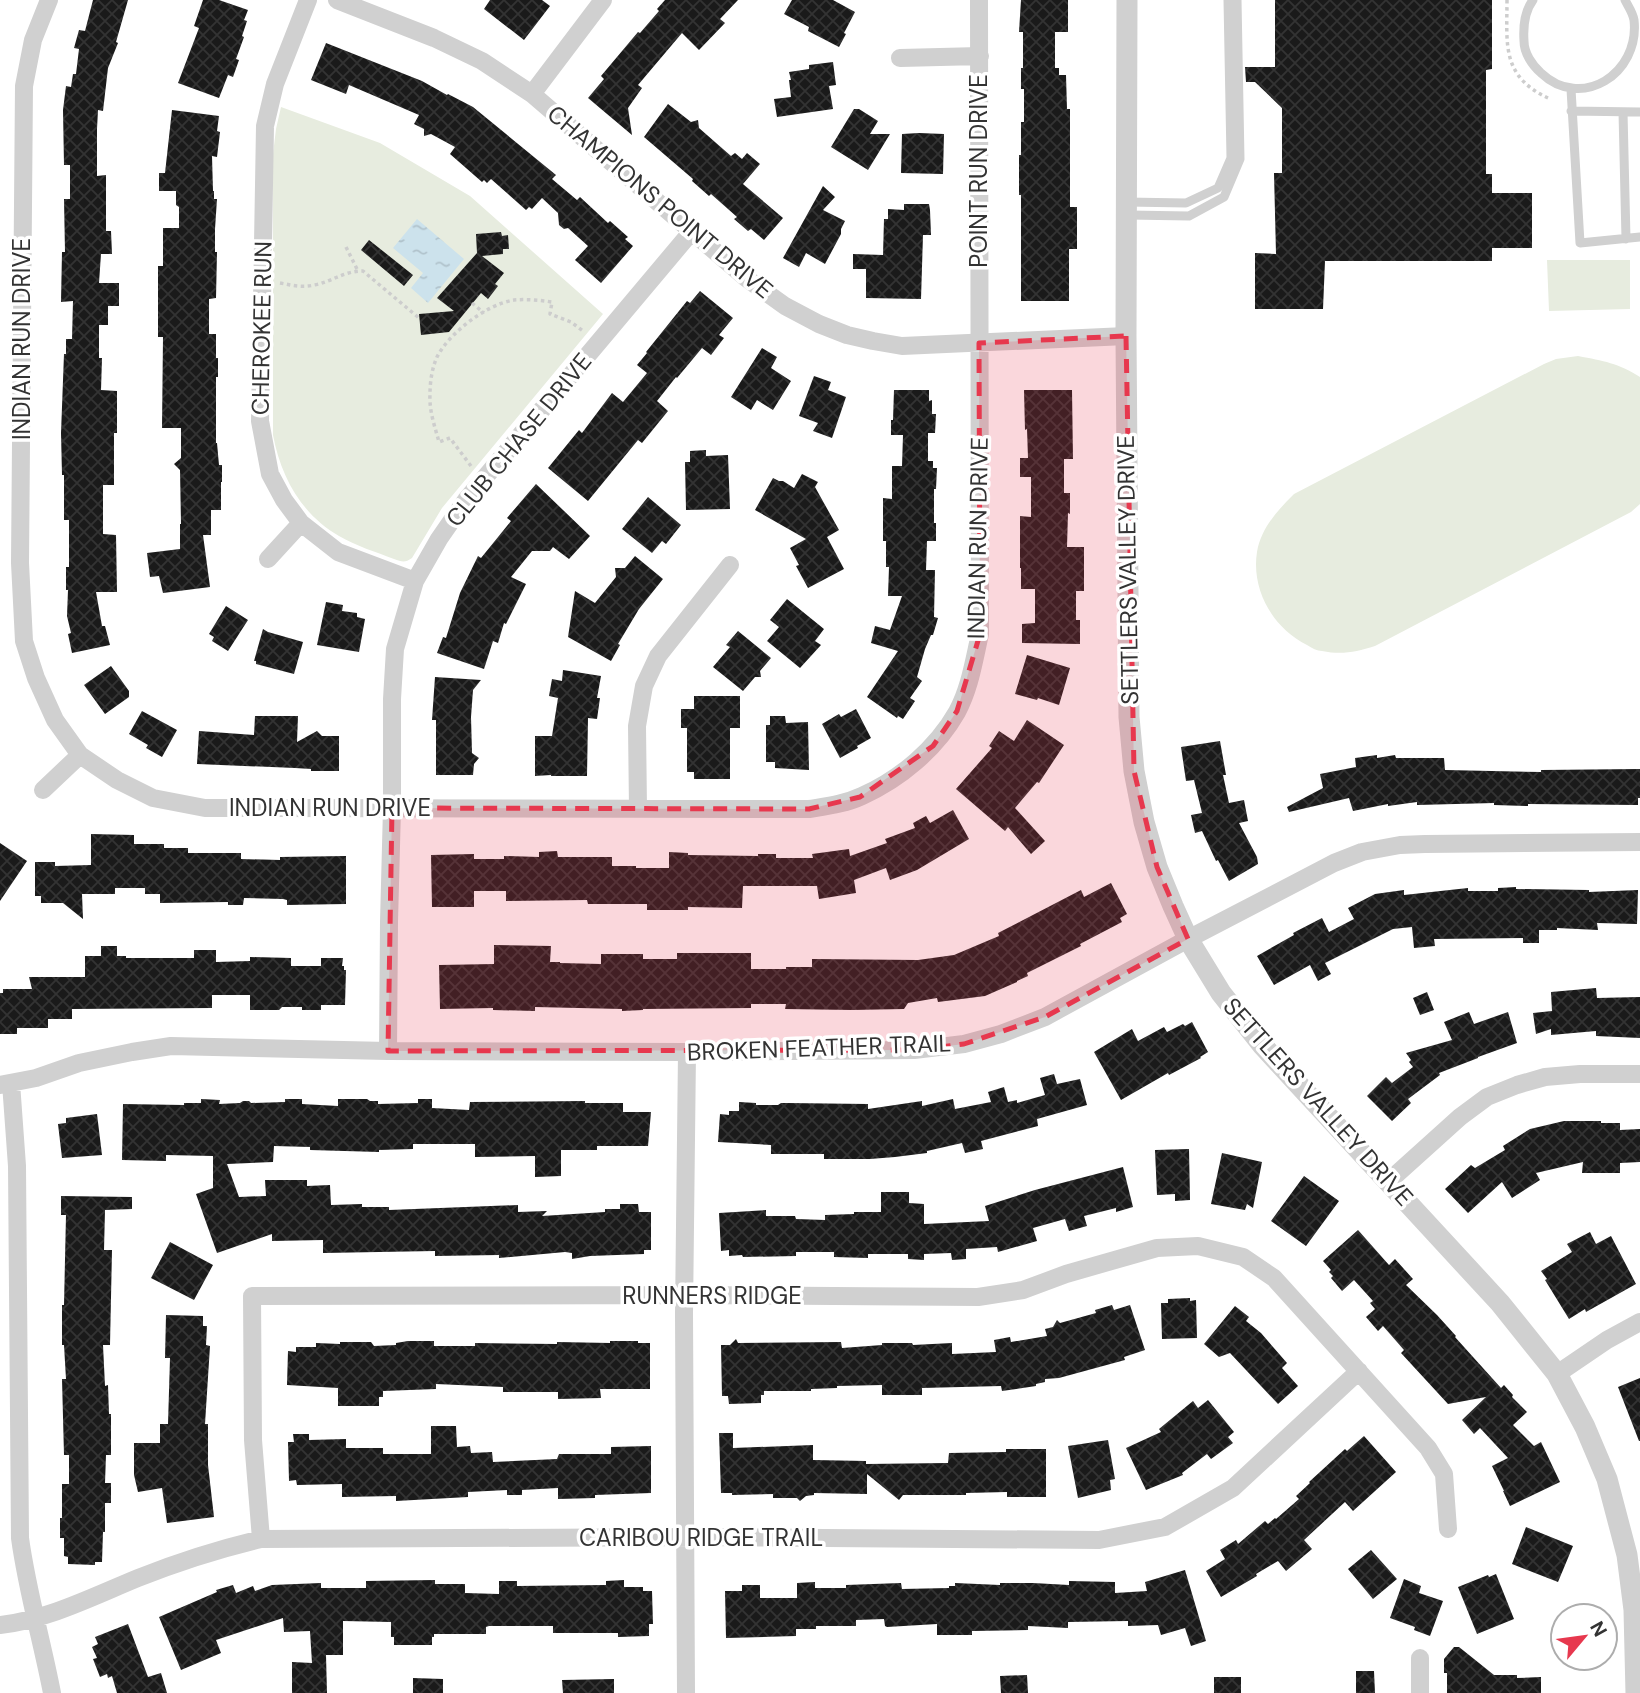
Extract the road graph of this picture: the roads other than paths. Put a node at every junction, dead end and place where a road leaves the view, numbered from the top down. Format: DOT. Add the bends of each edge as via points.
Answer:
graph roads {
  1 [pos="49,0"];
  2 [pos="308,0"];
  3 [pos="337,0"];
  4 [pos="603,0"];
  5 [pos="979,0"];
  6 [pos="1127,0"];
  7 [pos="1228,0"];
  8 [pos="1237,0"];
  9 [pos="1533,0"];
  10 [pos="1625,0"];
  11 [pos="979,55"];
  12 [pos="900,58"];
  13 [pos="1571,89"];
  14 [pos="532,94"];
  15 [pos="1572,111"];
  16 [pos="1623,112"];
  17 [pos="1640,112"];
  18 [pos="1126,209"];
  19 [pos="692,232"];
  20 [pos="1640,237"];
  21 [pos="1626,239"];
  22 [pos="1126,336"];
  23 [pos="979,343"];
  24 [pos="301,523"];
  25 [pos="268,559"];
  26 [pos="730,565"];
  27 [pos="415,581"];
  28 [pos="80,755"];
  29 [pos="43,790"];
  30 [pos="392,808"];
  31 [pos="638,809"];
  32 [pos="1640,842"];
  33 [pos="1188,939"];
  34 [pos="388,1051"];
  35 [pos="687,1052"];
  36 [pos="1640,1074"];
  37 [pos="6,1084"];
  38 [pos="1388,1181"];
  39 [pos="684,1295"];
  40 [pos="1640,1322"];
  41 [pos="1359,1371"];
  42 [pos="1557,1374"];
  43 [pos="1448,1529"];
  44 [pos="684,1537"];
  45 [pos="261,1539"];
  46 [pos="1633,1554"];
  47 [pos="35,1617"];
  48 [pos="0,1625"];
  49 [pos="1420,1658"];
  50 [pos="52,1693"];
  51 [pos="685,1693"];
  52 [pos="1420,1693"];
  53 [pos="1636,1693"];
  1 -- 28 [label="street, INDIAN RUN DRIVE" via="33,40 23,86 20,563 24,641 55,720"];
  2 -- 24 [label="street, CHEROKEE RUN" via="275,84 265,125 260,394 270,474"];
  3 -- 14 [label="street, CHAMPIONS POINT DRIVE" via="482,61"];
  4 -- 14 [label="street"];
  5 -- 11 [label="street, POINT RUN DRIVE"];
  6 -- 18 [label="street, SETTLERS VALLEY DRIVE"];
  7 -- 18 [label="lane" via="1231,158 1218,188 1186,203"];
  8 -- 18 [label="lane" via="1240,159 1224,197 1189,216"];
  9 -- 13 [label="lane" via="1523,24 1524,46 1533,66 1550,82"];
  10 -- 13 [label="lane" via="1634,19 1635,42 1628,63 1603,84"];
  11 -- 12 [label="street"];
  11 -- 23 [label="street, POINT RUN DRIVE"];
  13 -- 15 [label="lane"];
  14 -- 19 [label="street, CHAMPIONS POINT DRIVE"];
  15 -- 16 [label="lane"];
  15 -- 21 [label="lane" via="1580,243"];
  16 -- 17 [label="lane"];
  16 -- 21 [label="lane"];
  18 -- 22 [label="street, SETTLERS VALLEY DRIVE"];
  19 -- 23 [label="street, CHAMPIONS POINT DRIVE" via="785,306 847,335 902,346"];
  19 -- 27 [label="street, CLUB CHASE DRIVE" via="466,500"];
  20 -- 21 [label="lane"];
  22 -- 23 [label="street, CHAMPIONS POINT DRIVE"];
  22 -- 33 [label="street, SETTLERS VALLEY DRIVE" via="1133,771 1157,867"];
  23 -- 31 [label="street, INDIAN RUN DRIVE" via="980,634 970,680 957,711 933,746 886,783 835,805"];
  24 -- 25 [label="street"];
  24 -- 27 [label="street, CHEROKEE RUN" via="338,552"];
  26 -- 31 [label="street" via="658,656 644,686 637,726"];
  27 -- 30 [label="street, CLUB CHASE DRIVE" via="396,649"];
  28 -- 29 [label="street"];
  28 -- 30 [label="street, INDIAN RUN DRIVE" via="153,798 205,808"];
  30 -- 31 [label="street, INDIAN RUN DRIVE"];
  30 -- 34 [label="street, CLUB CHASE DRIVE"];
  32 -- 33 [label="street, BROKEN FEATHER TRAIL" via="1378,848 1334,863"];
  33 -- 35 [label="street, BROKEN FEATHER TRAIL" via="1045,1017 964,1044 915,1050"];
  33 -- 38 [label="street, SETTLERS VALLEY DRIVE" via="1221,993 1263,1046"];
  34 -- 35 [label="street, BROKEN FEATHER TRAIL"];
  34 -- 37 [label="street, BROKEN FEATHER TRAIL" via="171,1046 79,1063"];
  35 -- 39 [label="street"];
  36 -- 38 [label="street" via="1545,1077 1487,1097"];
  37 -- 47 [label="street" via="17,1166 20,1538"];
  38 -- 42 [label="street, SETTLERS VALLEY DRIVE" via="1500,1303"];
  39 -- 41 [label="street, RUNNERS RIDGE" via="978,1297 1023,1290 1157,1248 1198,1246 1243,1257 1274,1278"];
  39 -- 44 [label="street"];
  39 -- 45 [label="street, RUNNERS RIDGE" via="252,1296 253,1440"];
  40 -- 42 [label="street"];
  41 -- 43 [label="street, RUNNERS RIDGE" via="1428,1448 1444,1474"];
  41 -- 44 [label="street, CARIBOU RIDGE TRAIL" via="1233,1488 1165,1527 1099,1540"];
  42 -- 46 [label="street, SETTLERS VALLEY DRIVE" via="1607,1479"];
  44 -- 45 [label="street, CARIBOU RIDGE TRAIL"];
  44 -- 51 [label="street"];
  45 -- 47 [label="street, CARIBOU RIDGE TRAIL" via="177,1563"];
  46 -- 53 [label="street, SETTLERS VALLEY DRIVE"];
  47 -- 48 [label="street, CARIBOU RIDGE TRAIL"];
  47 -- 50 [label="street"];
  49 -- 52 [label="street"];
}
